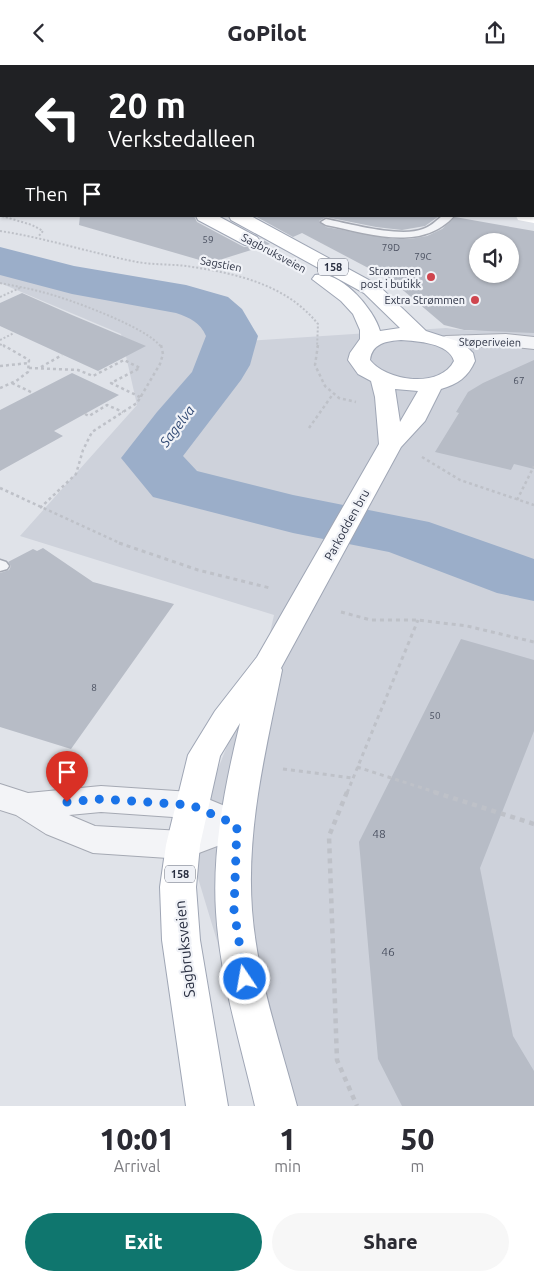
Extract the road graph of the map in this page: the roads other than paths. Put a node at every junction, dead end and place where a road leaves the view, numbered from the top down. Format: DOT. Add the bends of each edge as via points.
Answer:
graph roads {
  1 [pos="206,217"];
  2 [pos="239,217"];
  3 [pos="448,217"];
  4 [pos="326,222"];
  5 [pos="418,334"];
  6 [pos="371,341"];
  7 [pos="446,342"];
  8 [pos="534,343"];
  9 [pos="534,350"];
  10 [pos="464,363"];
  11 [pos="381,378"];
  12 [pos="433,383"];
  13 [pos="386,454"];
  14 [pos="312,587"];
  15 [pos="269,663"];
  16 [pos="14,801"];
  17 [pos="191,805"];
  18 [pos="237,825"];
  19 [pos="184,845"];
  20 [pos="207,1106"];
  21 [pos="276,1106"];
  1 -- 6 [label="main road, Sagbruksveien / 158" via="337,288 366,316"];
  2 -- 5 [label="main road, Sagbruksveien / 158" via="371,289"];
  3 -- 4 [label="lane" via="432,230 420,234"];
  5 -- 6 [label="main road, 158" via="392,335"];
  5 -- 7 [label="main road, 158"];
  6 -- 11 [label="main road" via="361,350 359,360 366,370"];
  7 -- 8 [label="street, Støperiveien"];
  7 -- 10 [label="main road" via="458,349"];
  9 -- 10 [label="street, Støperiveien"];
  10 -- 12 [label="main road" via="455,375"];
  11 -- 12 [label="main road" via="401,383"];
  11 -- 13 [label="main road" via="386,397"];
  12 -- 13 [label="main road, 158" via="414,421"];
  13 -- 14 [label="main road, Parkodden bru / 158"];
  14 -- 15 [label="main road, Sagbruksveien / 158"];
  15 -- 17 [label="main road, Sagbruksveien / 158" via="226,719 204,755"];
  15 -- 18 [label="main road, Sagbruksveien / 158" via="243,781"];
  16 -- 17 [label="street" via="101,799"];
  16 -- 19 [label="street" via="58,825 93,839"];
  17 -- 18 [label="street"];
  17 -- 19 [label="main road, Sagbruksveien / 158"];
  18 -- 19 [label="street"];
  18 -- 21 [label="main road, Sagbruksveien / 158" via="234,910 240,952"];
  19 -- 20 [label="main road, Sagbruksveien / 158" via="178,887 181,940"];
}
